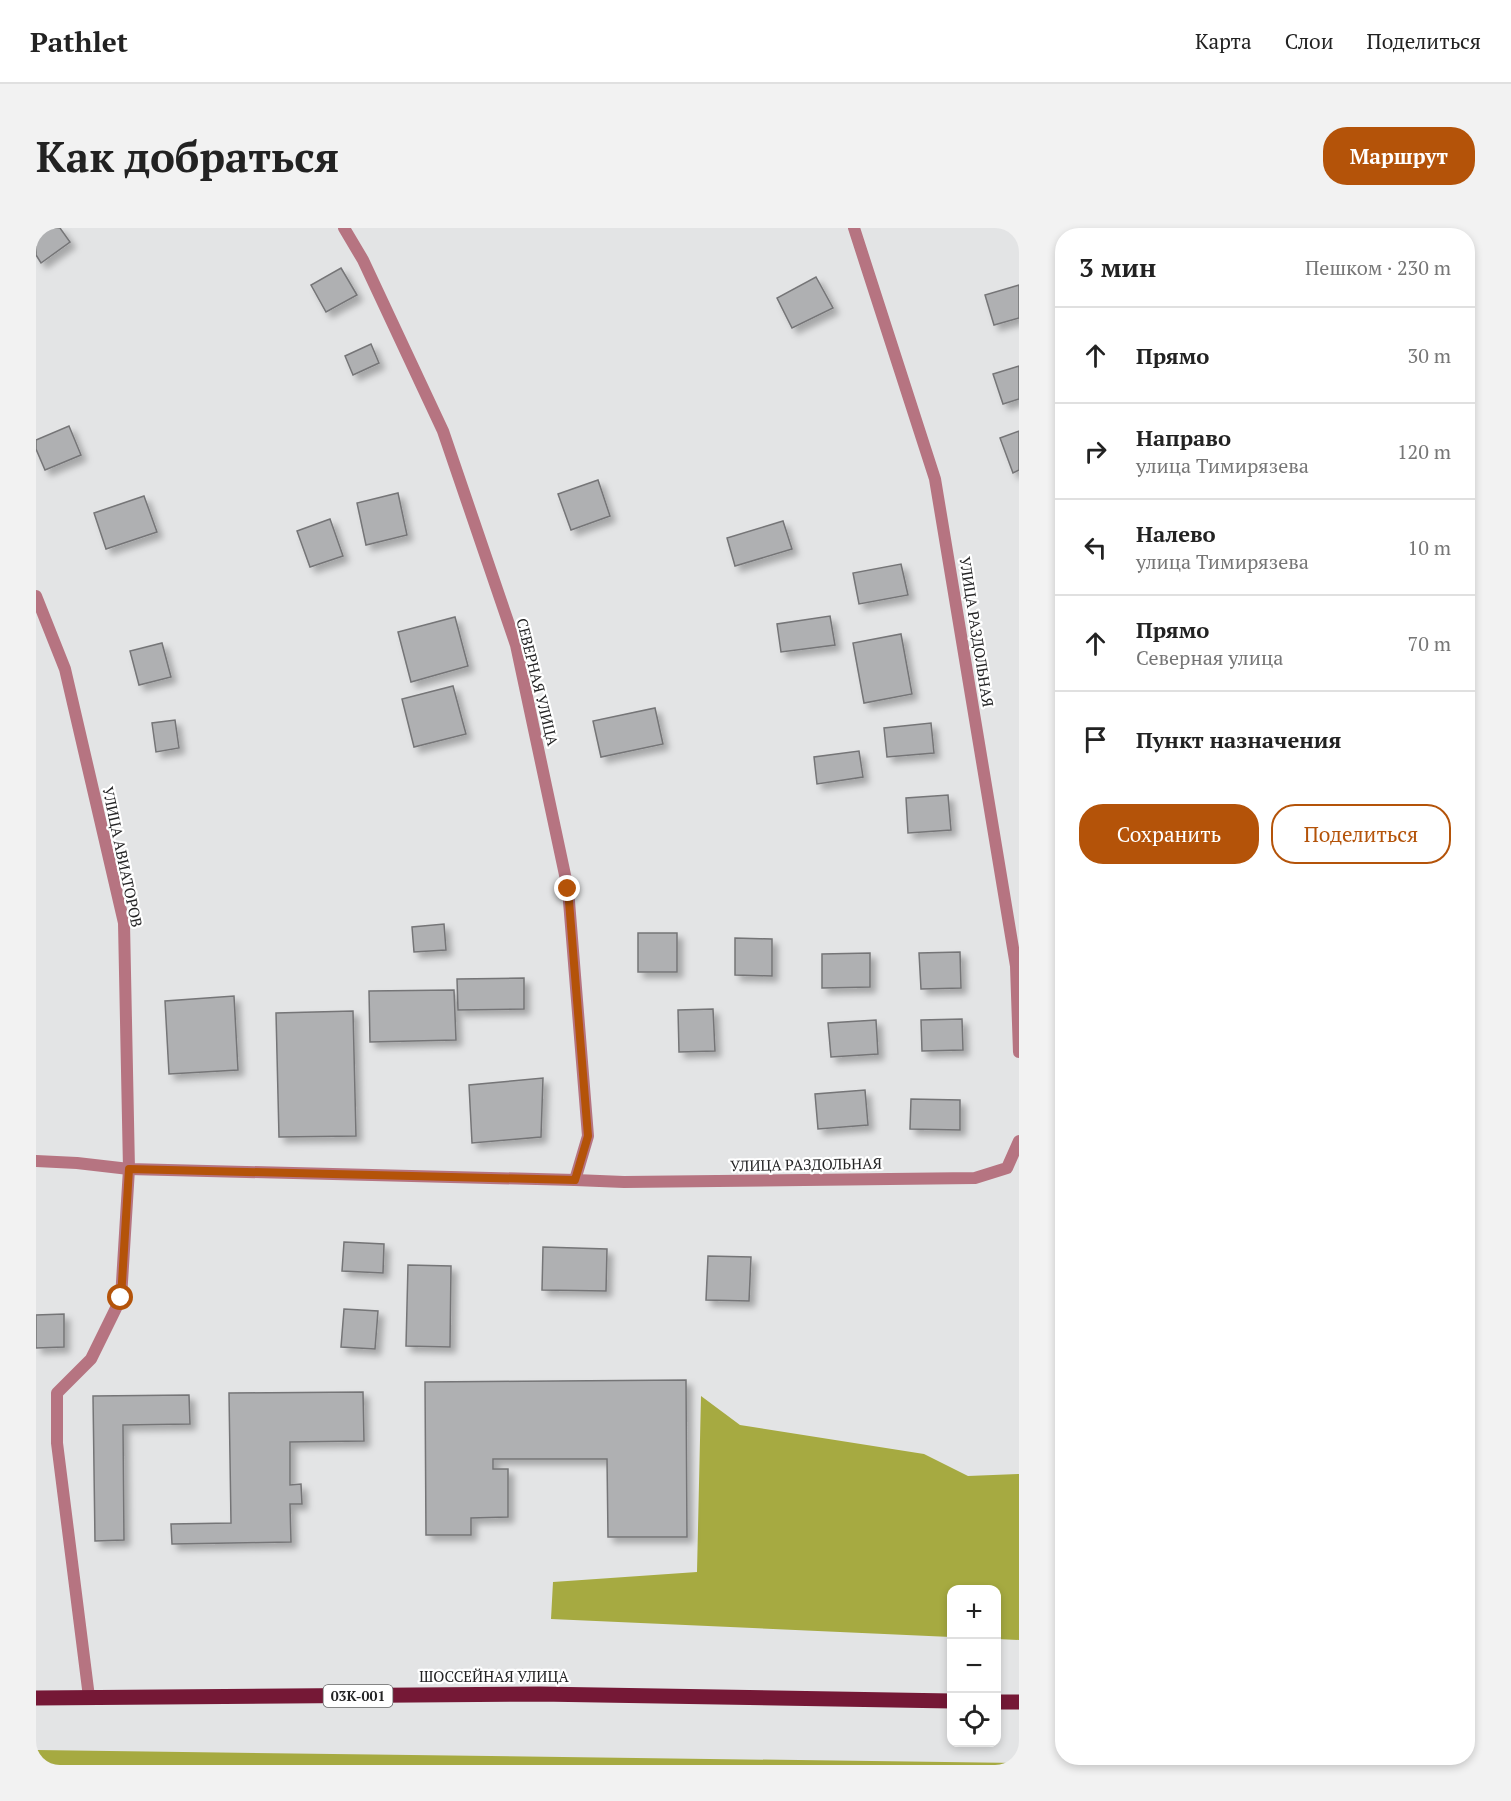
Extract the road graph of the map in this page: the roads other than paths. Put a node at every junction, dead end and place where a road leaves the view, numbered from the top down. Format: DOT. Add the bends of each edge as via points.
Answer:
graph roads {
  1 [pos="344,228"];
  2 [pos="854,228"];
  3 [pos="36,596"];
  4 [pos="1019,1052"];
  5 [pos="1019,1141"];
  6 [pos="36,1161"];
  7 [pos="129,1169"];
  8 [pos="575,1180"];
  9 [pos="89,1697"];
  10 [pos="36,1698"];
  11 [pos="947,1701"];
  12 [pos="1001,1702"];
  13 [pos="1019,1702"];
  1 -- 8 [label="street, СЕВЕРНАЯ УЛИЦА" via="363,260 443,431 516,645 568,889 588,1136"];
  2 -- 4 [label="street, УЛИЦА РАЗДОЛЬНАЯ" via="935,480 1016,966"];
  3 -- 7 [label="street, УЛИЦА АВИАТОРОВ" via="65,669 124,923"];
  5 -- 8 [label="street, УЛИЦА РАЗДОЛЬНАЯ" via="1006,1168 975,1178"];
  6 -- 7 [label="street, УЛИЦА РАЗДОЛЬНАЯ"];
  7 -- 8 [label="street, УЛИЦА РАЗДОЛЬНАЯ"];
  7 -- 9 [label="street, УЛИЦА АВИАТОРОВ" via="121,1298 91,1359 57,1393 57,1443"];
  9 -- 10 [label="main road, ШОССЕЙНАЯ УЛИЦА / 03К-001"];
  9 -- 11 [label="main road, ШОССЕЙНАЯ УЛИЦА / 03К-001" via="539,1694"];
  12 -- 13 [label="main road"];
}
